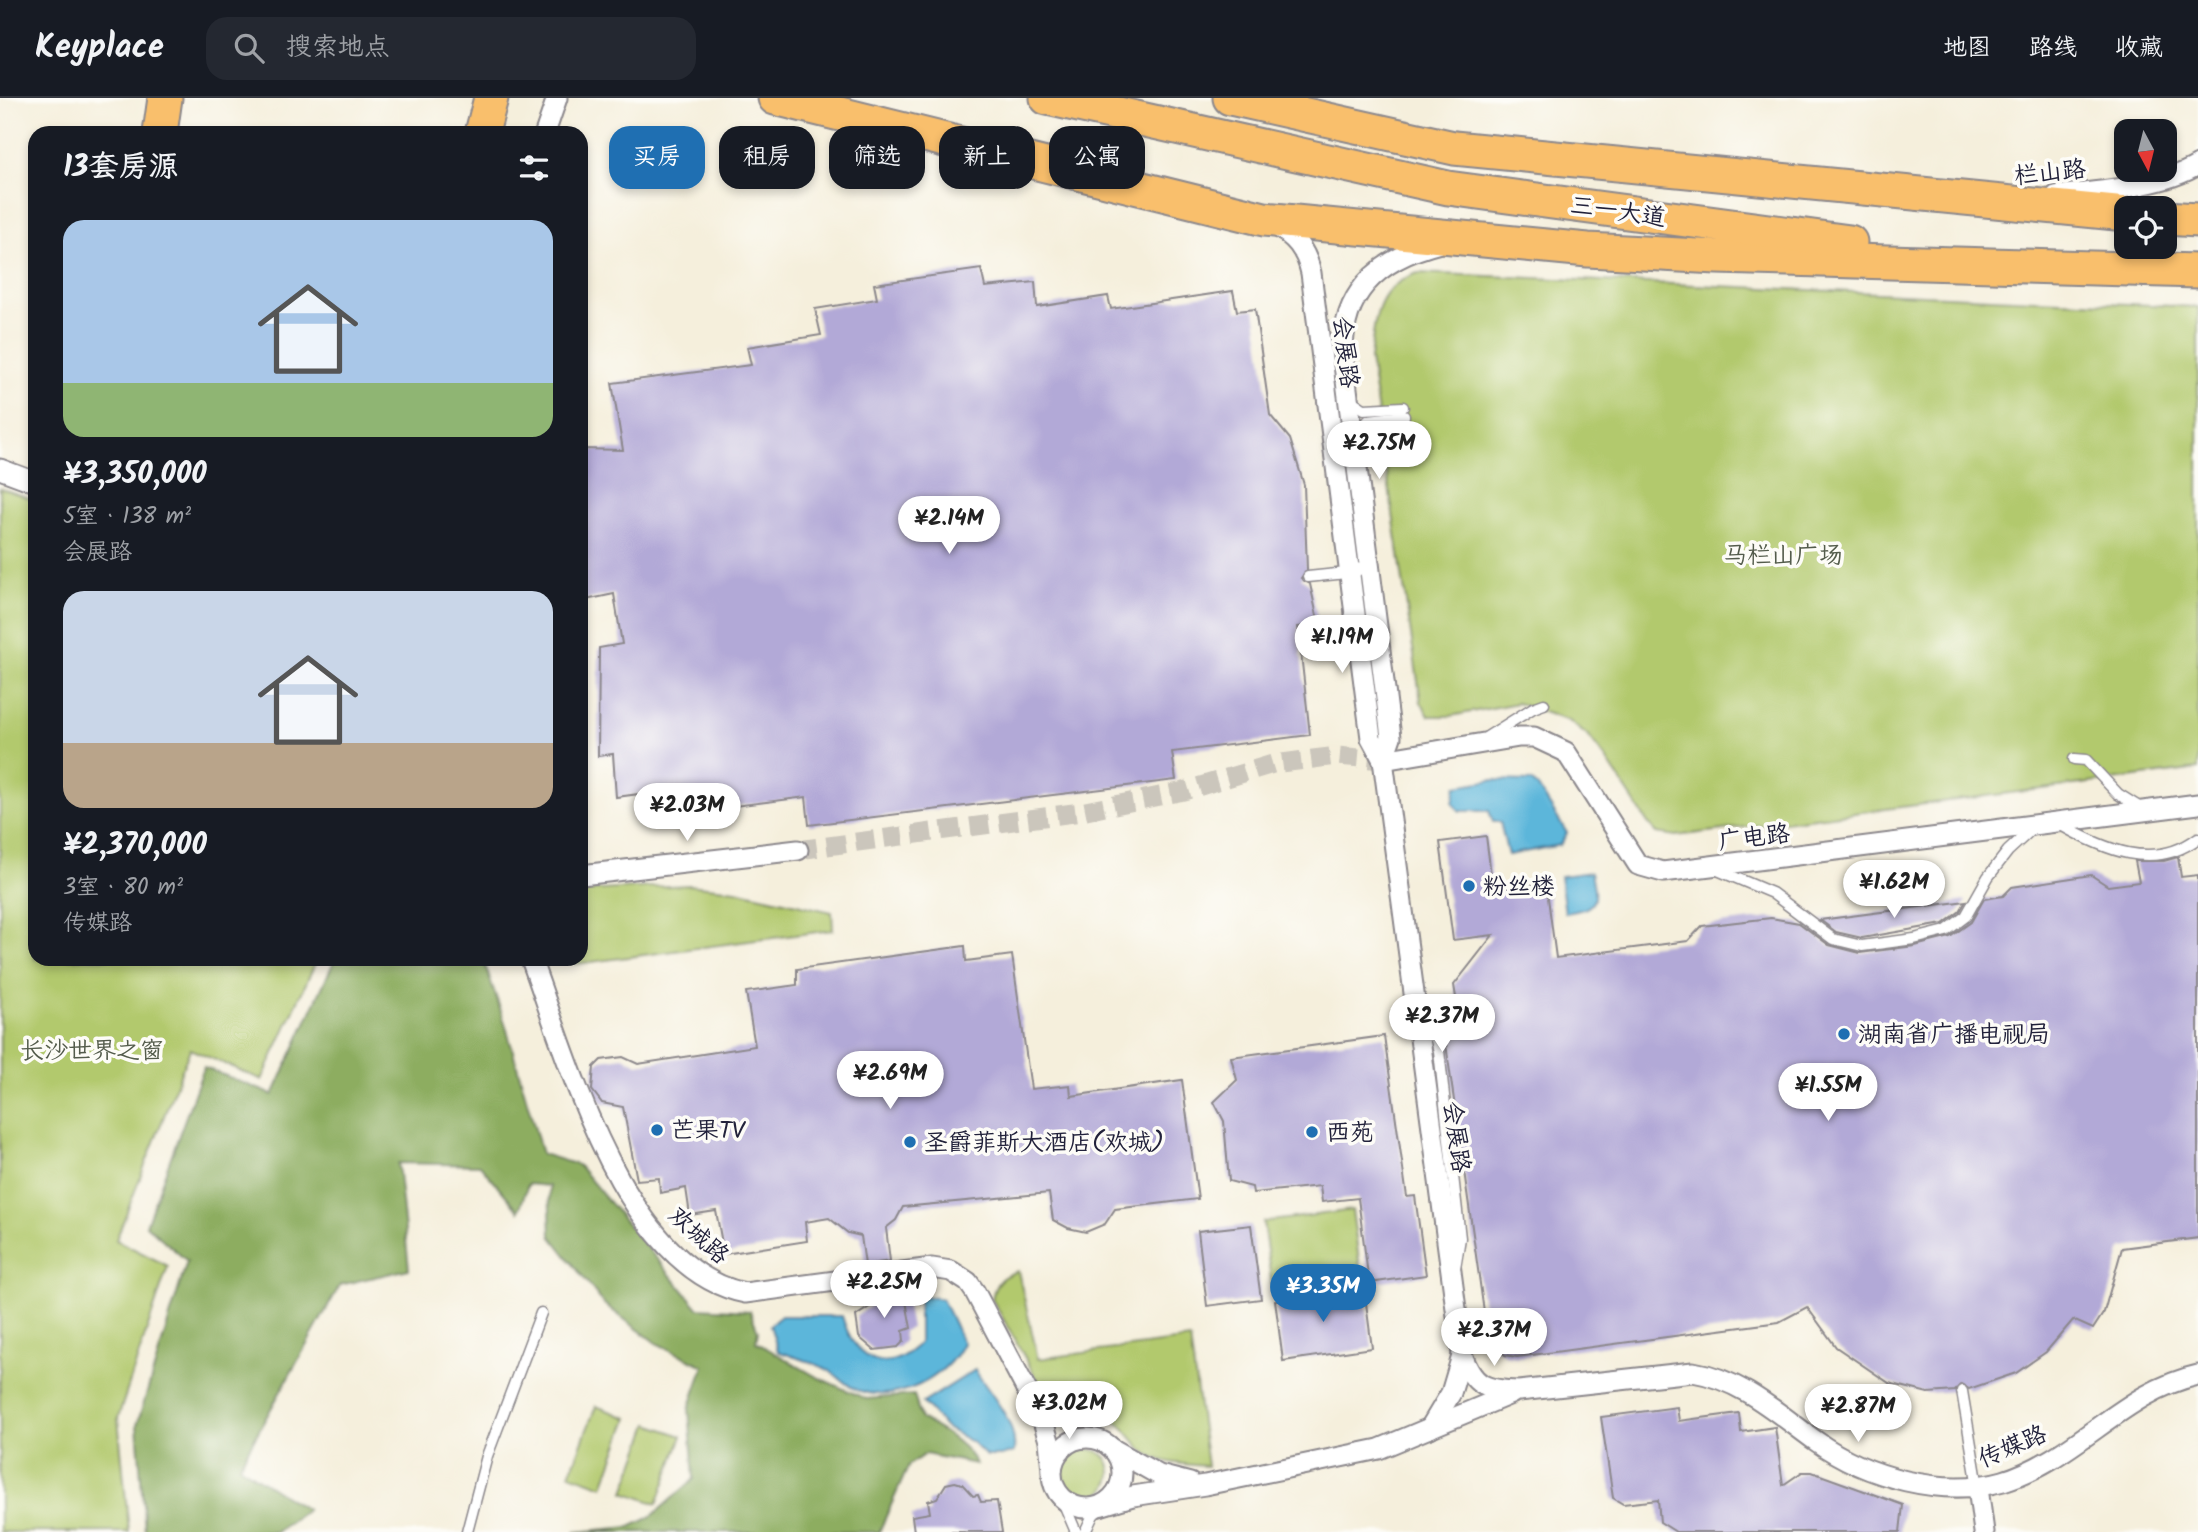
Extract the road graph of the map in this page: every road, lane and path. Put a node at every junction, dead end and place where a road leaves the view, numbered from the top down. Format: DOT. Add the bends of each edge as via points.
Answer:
graph roads {
  1 [pos="165,98"];
  2 [pos="491,98"];
  3 [pos="557,98"];
  4 [pos="775,98"];
  5 [pos="1047,98"];
  6 [pos="1250,100"];
  7 [pos="161,126"];
  8 [pos="484,126"];
  9 [pos="547,126"];
  10 [pos="2198,165"];
  11 [pos="1987,203"];
  12 [pos="2114,213"];
  13 [pos="1264,219"];
  14 [pos="2177,219"];
  15 [pos="2198,220"];
  16 [pos="1473,239"];
  17 [pos="2198,269"];
  18 [pos="1348,397"];
  19 [pos="1354,446"];
  20 [pos="0,469"];
  21 [pos="28,479"];
  22 [pos="1355,573"];
  23 [pos="1308,577"];
  24 [pos="1544,704"];
  25 [pos="1478,743"];
  26 [pos="1382,760"];
  27 [pos="2074,760"];
  28 [pos="2198,804"];
  29 [pos="2146,811"];
  30 [pos="2056,822"];
  31 [pos="2036,825"];
  32 [pos="2198,838"];
  33 [pos="799,850"];
  34 [pos="1712,867"];
  35 [pos="588,874"];
  36 [pos="534,966"];
  37 [pos="541,1313"];
  38 [pos="1462,1354"];
  39 [pos="2198,1375"];
  40 [pos="1519,1391"];
  41 [pos="1962,1391"];
  42 [pos="1043,1421"];
  43 [pos="1430,1428"];
  44 [pos="1097,1441"];
  45 [pos="1052,1471"];
  46 [pos="1205,1485"];
  47 [pos="1978,1488"];
  48 [pos="1061,1497"];
  49 [pos="1103,1505"];
  50 [pos="467,1532"];
  51 [pos="1076,1532"];
  52 [pos="1085,1532"];
  53 [pos="1984,1532"];
  1 -- 7 [label="highway"];
  2 -- 8 [label="highway"];
  3 -- 9 [label="street"];
  4 -- 13 [label="highway"];
  5 -- 17 [label="highway, 三一大道" via="1448,188 1880,246"];
  6 -- 11 [label="highway, 三一大道" via="1454,148"];
  10 -- 11 [label="street, 栏山路" via="2175,175 2101,191"];
  11 -- 12 [label="highway, 三一大道"];
  13 -- 16 [label="highway"];
  13 -- 22 [label="street, 会展路" via="1295,239 1307,257"];
  14 -- 15 [label="highway"];
  16 -- 17 [label="highway" via="1717,257"];
  16 -- 18 [label="street, 会展路" via="1409,252 1361,287 1344,331"];
  18 -- 19 [label="street, 会展路"];
  18 -- 19 [label="lane" via="1364,409 1404,411 1369,420 1357,429"];
  19 -- 22 [label="street, 会展路"];
  20 -- 21 [label="street"];
  22 -- 23 [label="lane"];
  22 -- 26 [label="street, 会展路" via="1371,738"];
  24 -- 25 [label="lane"];
  25 -- 26 [label="street, 广电路"];
  25 -- 34 [label="street, 广电路" via="1535,737 1566,751 1638,865 1663,872"];
  26 -- 38 [label="street, 会展路"];
  27 -- 29 [label="lane" via="2085,760 2118,794"];
  28 -- 29 [label="street, 广电路"];
  29 -- 30 [label="street, 广电路"];
  30 -- 31 [label="street, 广电路"];
  30 -- 32 [label="lane" via="2133,856 2181,850"];
  31 -- 34 [label="street, 广电路"];
  31 -- 34 [label="lane" via="2008,851 1966,916 1946,931 1862,946 1833,939 1772,893"];
  33 -- 35 [label="street"];
  36 -- 42 [label="street, 欢城路" via="601,1148 643,1216 683,1260 727,1289 745,1293 932,1268 951,1271 975,1292"];
  37 -- 50 [label="lane" via="486,1455"];
  38 -- 40 [label="street" via="1468,1373 1480,1384"];
  38 -- 43 [label="street" via="1451,1393"];
  39 -- 47 [label="street, 传媒路" via="2154,1389 2058,1456"];
  40 -- 43 [label="street"];
  40 -- 47 [label="street, 传媒路" via="1693,1372 1716,1376 1849,1462 1903,1480"];
  41 -- 47 [label="lane"];
  42 -- 44 [label="street"];
  42 -- 45 [label="street, 欢城路"];
  43 -- 46 [label="street" via="1355,1455"];
  44 -- 45 [label="street" via="1068,1444 1054,1460"];
  44 -- 46 [label="street" via="1159,1475"];
  44 -- 49 [label="street" via="1114,1451 1122,1470 1118,1490"];
  45 -- 48 [label="street"];
  46 -- 49 [label="street"];
  47 -- 53 [label="street"];
  48 -- 49 [label="street" via="1081,1508"];
  48 -- 51 [label="lane"];
  49 -- 52 [label="lane"];
}
